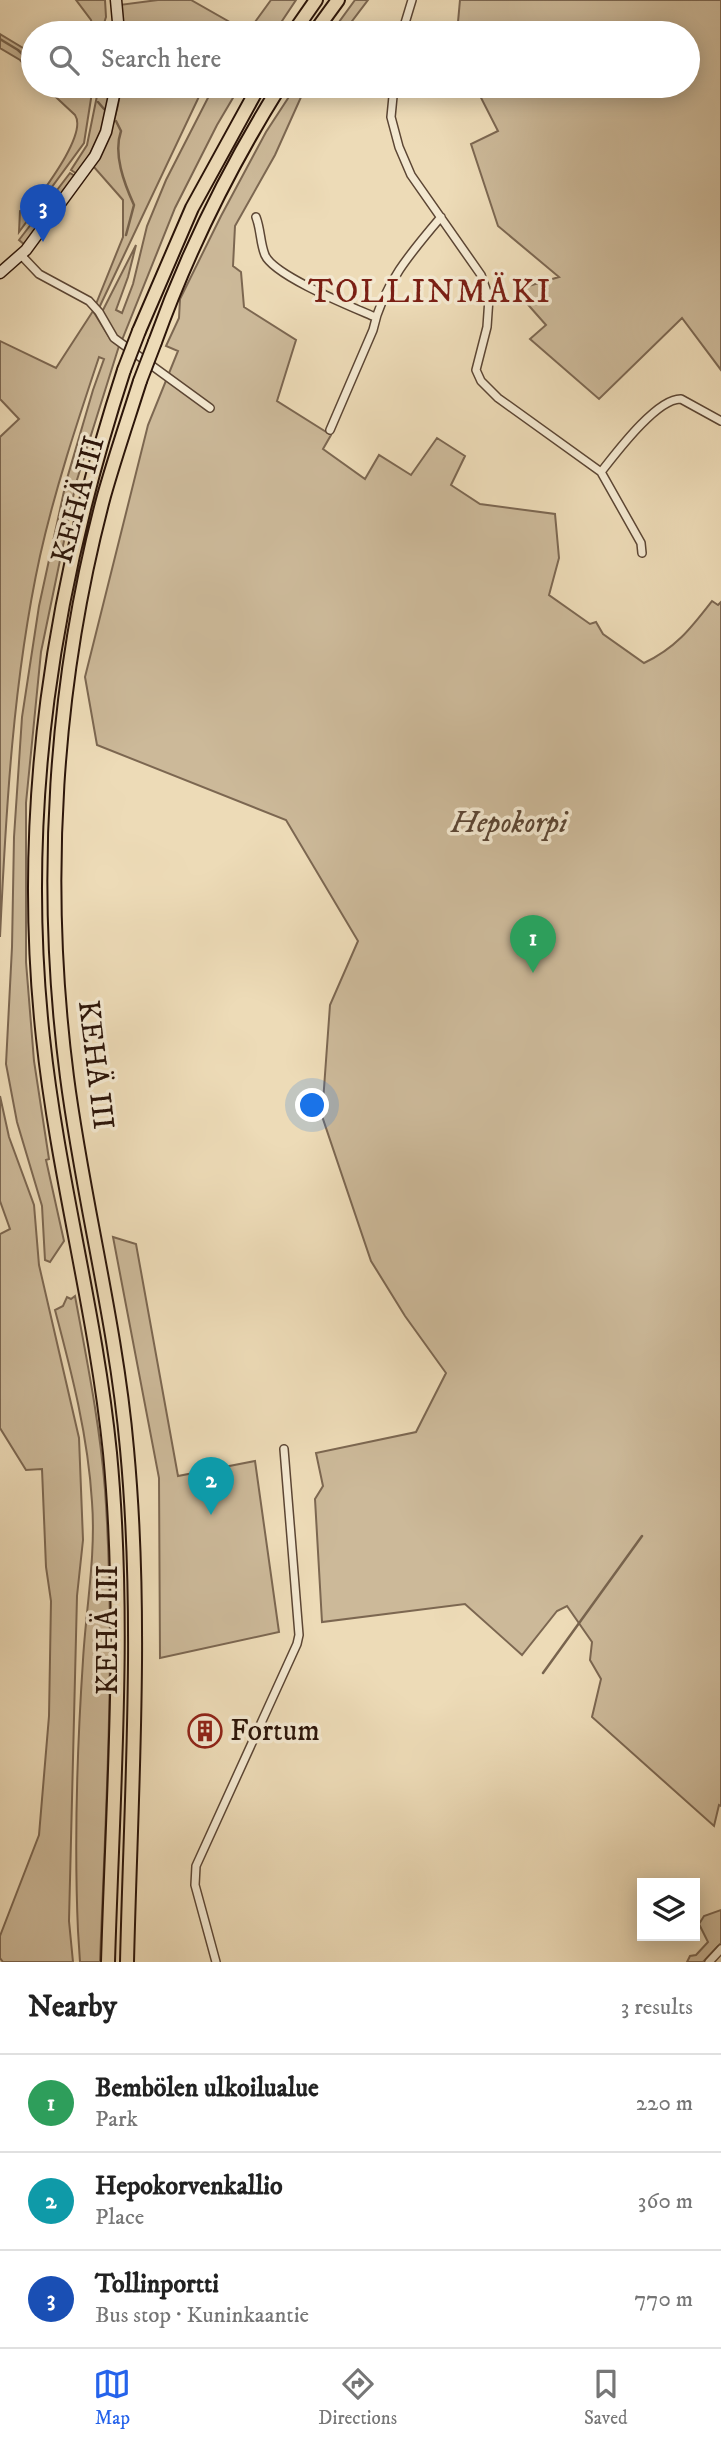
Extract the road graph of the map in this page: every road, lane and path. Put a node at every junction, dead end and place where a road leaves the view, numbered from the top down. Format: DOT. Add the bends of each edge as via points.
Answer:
graph roads {
  1 [pos="116,0"];
  2 [pos="309,0"];
  3 [pos="316,0"];
  4 [pos="338,0"];
  5 [pos="412,0"];
  6 [pos="118,21"];
  7 [pos="298,21"];
  8 [pos="301,21"];
  9 [pos="323,21"];
  10 [pos="406,21"];
  11 [pos="113,98"];
  12 [pos="252,98"];
  13 [pos="273,98"];
  14 [pos="393,98"];
  15 [pos="256,217"];
  16 [pos="441,217"];
  17 [pos="22,256"];
  18 [pos="0,273"];
  19 [pos="375,317"];
  20 [pos="210,408"];
  21 [pos="721,421"];
  22 [pos="330,430"];
  23 [pos="601,472"];
  24 [pos="642,553"];
  25 [pos="284,1449"];
  26 [pos="128,1918"];
  27 [pos="721,1950"];
  28 [pos="108,1962"];
  29 [pos="127,1962"];
  30 [pos="133,1962"];
  31 [pos="216,1962"];
  32 [pos="709,1962"];
  1 -- 6 [label="main road"];
  2 -- 7 [label="highway"];
  3 -- 8 [label="highway"];
  4 -- 9 [label="highway"];
  5 -- 10 [label="street"];
  11 -- 17 [label="main road" via="101,145"];
  12 -- 28 [label="highway, KEHÄ III, bridge" via="192,208 124,370 81,512 57,628 40,764 36,883 43,1038 100,1374 116,1537"];
  13 -- 26 [label="highway, KEHÄ III, bridge" via="206,221 140,381 104,495 82,597 56,805 58,986 67,1078 105,1284 128,1452 136,1610"];
  14 -- 16 [label="street" via="391,117 399,147 411,175"];
  15 -- 19 [label="street" via="265,256 273,267"];
  16 -- 19 [label="street" via="401,265"];
  16 -- 23 [label="street" via="481,275 489,298 476,370 481,381 525,419"];
  17 -- 18 [label="main road"];
  17 -- 20 [label="street" via="39,274 89,300 114,338"];
  19 -- 22 [label="street"];
  21 -- 23 [label="street" via="674,398 639,428"];
  23 -- 24 [label="street" via="641,543"];
  25 -- 31 [label="street" via="299,1635 196,1866 195,1885"];
  26 -- 29 [label="highway, KEHÄ III"];
  26 -- 30 [label="highway"];
  27 -- 32 [label="street"];
}
